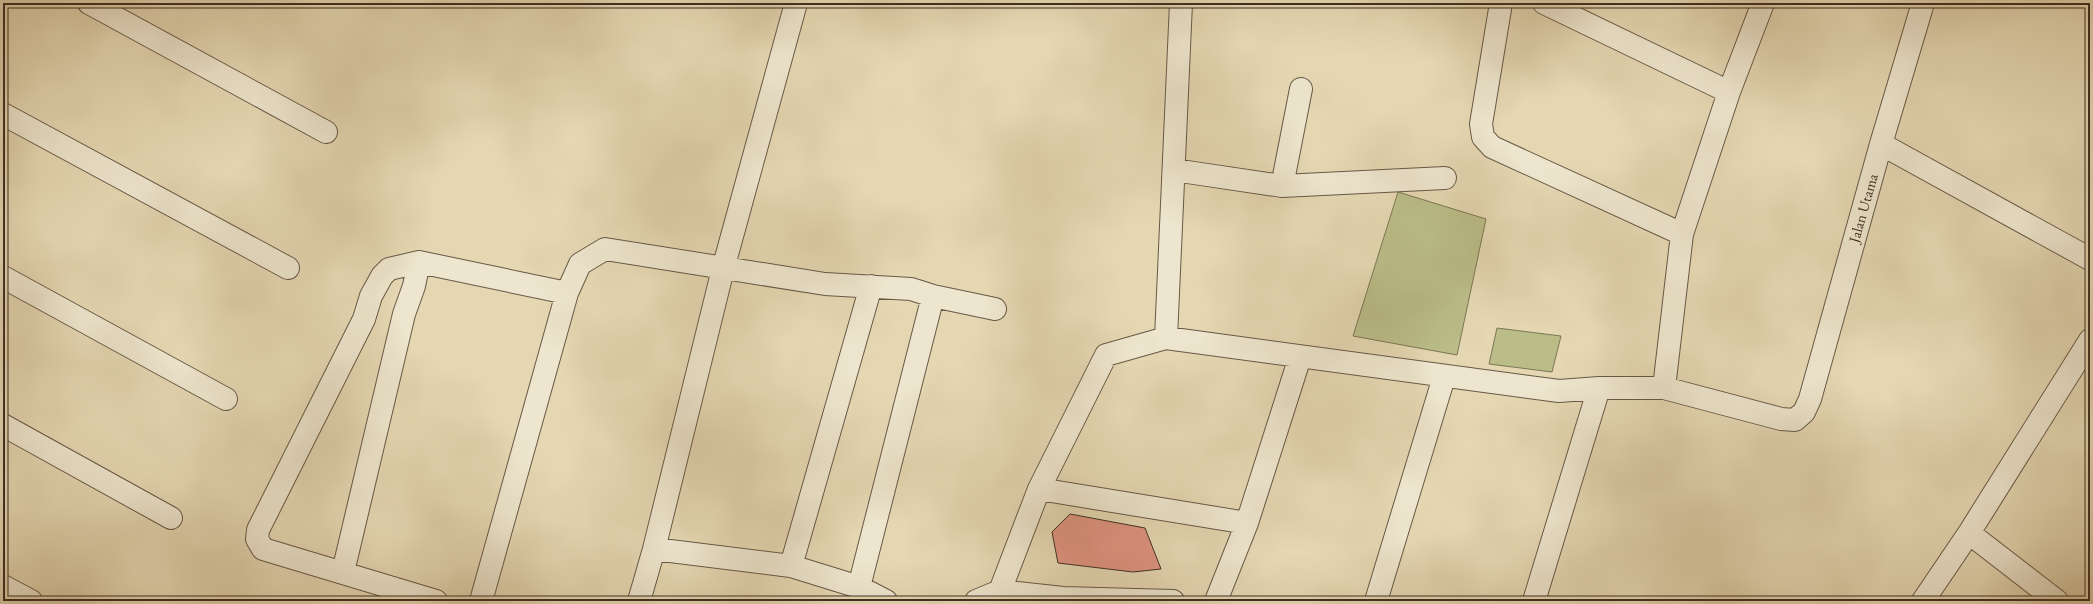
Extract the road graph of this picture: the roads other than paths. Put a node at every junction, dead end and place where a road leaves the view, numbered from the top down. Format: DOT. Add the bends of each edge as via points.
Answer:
graph roads {
  1 [pos="89,3"];
  2 [pos="796,3"];
  3 [pos="1181,3"];
  4 [pos="1501,3"];
  5 [pos="1544,3"];
  6 [pos="1763,3"];
  7 [pos="1923,3"];
  8 [pos="1301,89"];
  9 [pos="1729,92"];
  10 [pos="3,114"];
  11 [pos="326,132"];
  12 [pos="1881,144"];
  13 [pos="1174,170"];
  14 [pos="1444,178"];
  15 [pos="1282,186"];
  16 [pos="1682,234"];
  17 [pos="2090,259"];
  18 [pos="419,262"];
  19 [pos="288,268"];
  20 [pos="723,269"];
  21 [pos="3,277"];
  22 [pos="871,286"];
  23 [pos="567,293"];
  24 [pos="933,296"];
  25 [pos="995,309"];
  26 [pos="1166,338"];
  27 [pos="2090,340"];
  28 [pos="1300,357"];
  29 [pos="1444,377"];
  30 [pos="1599,388"];
  31 [pos="1664,388"];
  32 [pos="226,399"];
  33 [pos="3,425"];
  34 [pos="1039,489"];
  35 [pos="171,518"];
  36 [pos="1247,523"];
  37 [pos="1969,533"];
  38 [pos="654,549"];
  39 [pos="792,566"];
  40 [pos="343,572"];
  41 [pos="3,586"];
  42 [pos="859,587"];
  43 [pos="1000,591"];
  44 [pos="32,601"];
  45 [pos="436,601"];
  46 [pos="481,601"];
  47 [pos="639,601"];
  48 [pos="886,601"];
  49 [pos="976,601"];
  50 [pos="1173,601"];
  51 [pos="1216,601"];
  52 [pos="1376,601"];
  53 [pos="1534,601"];
  54 [pos="1923,601"];
  55 [pos="2057,601"];
  1 -- 11 [label="street"];
  2 -- 20 [label="street"];
  3 -- 13 [label="street"];
  4 -- 16 [label="street" via="1481,124 1483,137 1492,147"];
  5 -- 9 [label="street"];
  6 -- 9 [label="street"];
  7 -- 12 [label="street, Jalan Utama"];
  8 -- 15 [label="street"];
  9 -- 16 [label="street"];
  10 -- 19 [label="street"];
  12 -- 17 [label="street"];
  12 -- 31 [label="street, Jalan Utama" via="1810,399 1804,412 1795,420 1780,420"];
  13 -- 15 [label="street"];
  13 -- 26 [label="street"];
  14 -- 15 [label="street"];
  16 -- 31 [label="street"];
  18 -- 23 [label="street"];
  18 -- 40 [label="street" via="402,322"];
  18 -- 40 [label="street" via="389,269 382,276 371,296 364,319 258,530 257,539 263,549"];
  20 -- 22 [label="street" via="825,284"];
  20 -- 23 [label="street" via="605,249 580,264"];
  20 -- 38 [label="street"];
  21 -- 32 [label="street"];
  22 -- 24 [label="street" via="911,289"];
  22 -- 39 [label="street"];
  23 -- 46 [label="street"];
  24 -- 25 [label="street"];
  24 -- 42 [label="street"];
  26 -- 28 [label="street"];
  26 -- 34 [label="street" via="1106,355"];
  27 -- 37 [label="street"];
  28 -- 29 [label="street"];
  28 -- 36 [label="street"];
  29 -- 30 [label="street" via="1559,391"];
  29 -- 52 [label="street"];
  30 -- 31 [label="street"];
  30 -- 53 [label="street"];
  33 -- 35 [label="street"];
  34 -- 36 [label="street"];
  34 -- 43 [label="street"];
  36 -- 51 [label="street"];
  37 -- 54 [label="street"];
  37 -- 55 [label="street"];
  38 -- 39 [label="street"];
  38 -- 47 [label="street"];
  39 -- 42 [label="street"];
  40 -- 45 [label="street"];
  41 -- 44 [label="street"];
  42 -- 48 [label="street"];
  43 -- 49 [label="street"];
  43 -- 50 [label="street" via="1063,598"];
}
